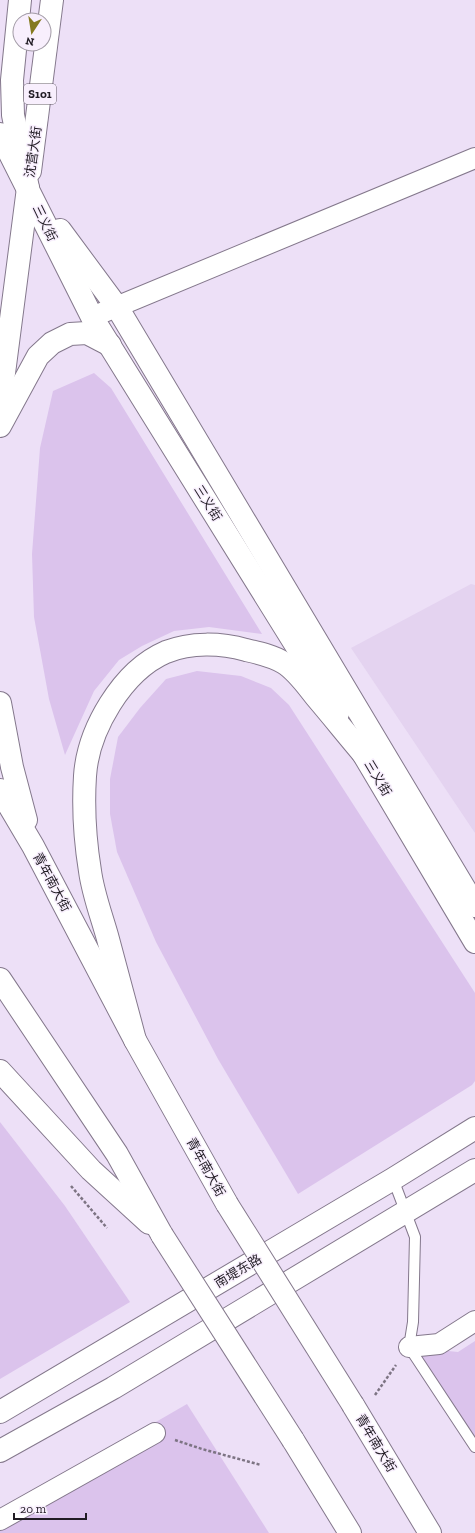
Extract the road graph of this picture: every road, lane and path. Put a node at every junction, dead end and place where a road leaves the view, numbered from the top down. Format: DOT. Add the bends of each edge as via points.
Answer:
graph roads {
  1 [pos="20,0"];
  2 [pos="52,0"];
  3 [pos="0,134"];
  4 [pos="475,158"];
  5 [pos="28,188"];
  6 [pos="117,307"];
  7 [pos="92,317"];
  8 [pos="110,345"];
  9 [pos="0,404"];
  10 [pos="0,426"];
  11 [pos="0,704"];
  12 [pos="366,757"];
  13 [pos="0,790"];
  14 [pos="33,846"];
  15 [pos="475,906"];
  16 [pos="475,942"];
  17 [pos="0,979"];
  18 [pos="135,1040"];
  19 [pos="0,1071"];
  20 [pos="475,1128"];
  21 [pos="475,1170"];
  22 [pos="393,1179"];
  23 [pos="405,1212"];
  24 [pos="162,1235"];
  25 [pos="475,1321"];
  26 [pos="409,1347"];
  27 [pos="356,1411"];
  28 [pos="0,1412"];
  29 [pos="155,1433"];
  30 [pos="475,1447"];
  31 [pos="0,1452"];
  32 [pos="261,1465"];
  33 [pos="0,1520"];
  34 [pos="350,1533"];
  35 [pos="430,1533"];
  1 -- 5 [label="main road, 沈营大街 / S101" via="12,80 13,115"];
  2 -- 5 [label="main road, 沈营大街 / S101"];
  3 -- 5 [label="main road"];
  4 -- 6 [label="street"];
  5 -- 6 [label="main road, 三义街"];
  5 -- 7 [label="main road, 三义街"];
  5 -- 9 [label="main road"];
  6 -- 7 [label="street"];
  6 -- 15 [label="main road, 三义街"];
  7 -- 8 [label="main road, 三义街"];
  8 -- 10 [label="main road" via="87,333 70,334 52,343 38,356"];
  8 -- 12 [label="main road, 三义街"];
  11 -- 14 [label="main road" via="12,767"];
  12 -- 16 [label="main road, 三义街"];
  12 -- 18 [label="main road" via="301,679 284,663 266,655 238,648 217,644 190,646 167,652 149,662 115,697 103,714 88,752 84,776 85,822 90,872"];
  13 -- 14 [label="main road, 青年南大街"];
  14 -- 18 [label="main road, 青年南大街"];
  17 -- 24 [label="main road" via="117,1154"];
  18 -- 27 [label="main road, 青年南大街, bridge" via="227,1204"];
  19 -- 24 [label="main road" via="91,1170"];
  20 -- 22 [label="main road, 南堤东路"];
  21 -- 23 [label="main road"];
  22 -- 23 [label="lane"];
  22 -- 28 [label="main road, 南堤东路"];
  23 -- 26 [label="lane" via="415,1237 413,1322"];
  23 -- 31 [label="main road" via="113,1388"];
  24 -- 34 [label="main road, bridge"];
  25 -- 26 [label="street" via="440,1344"];
  26 -- 27 [label="path"];
  26 -- 30 [label="lane"];
  27 -- 35 [label="main road, 青年南大街"];
  29 -- 32 [label="path"];
  29 -- 33 [label="street"];
}
